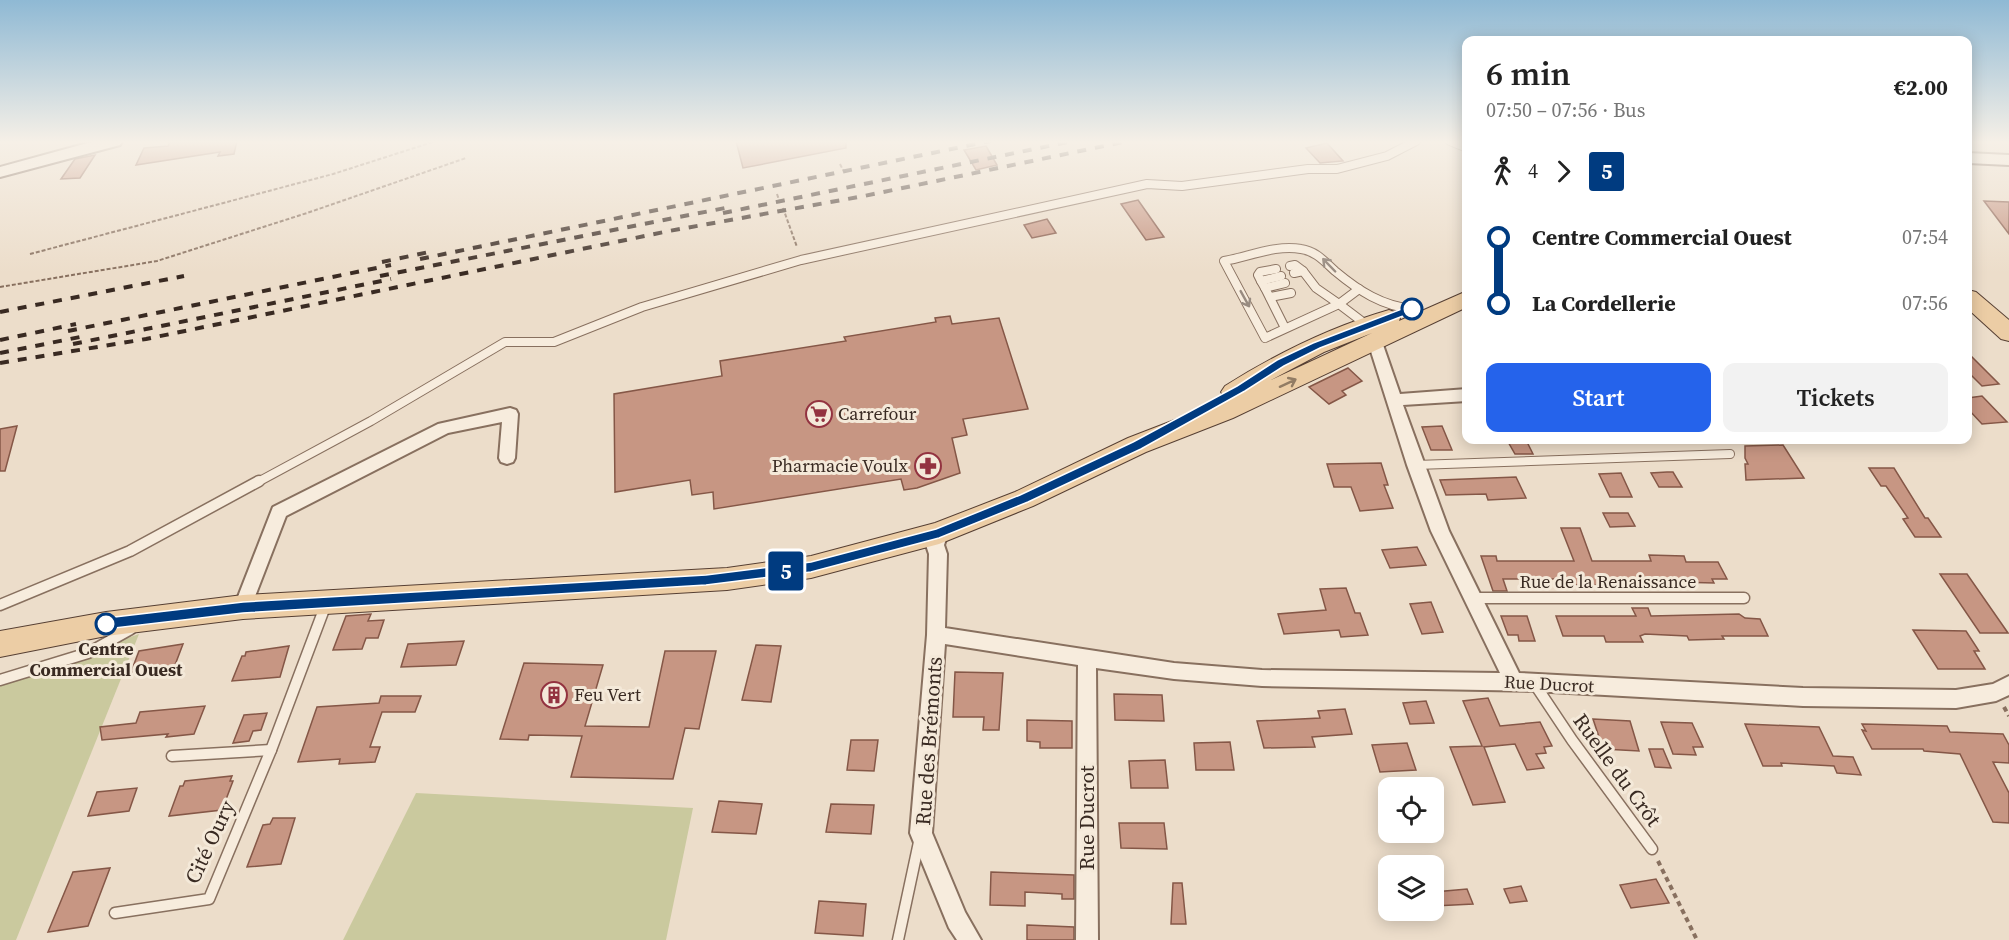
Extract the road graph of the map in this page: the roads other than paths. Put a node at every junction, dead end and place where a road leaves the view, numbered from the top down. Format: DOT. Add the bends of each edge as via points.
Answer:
graph roads {
  1 [pos="1143,185"];
  2 [pos="1162,185"];
  3 [pos="1190,185"];
  4 [pos="1290,266"];
  5 [pos="1276,269"];
  6 [pos="1304,271"];
  7 [pos="1294,273"];
  8 [pos="1309,278"];
  9 [pos="1283,280"];
  10 [pos="1299,280"];
  11 [pos="1263,284"];
  12 [pos="1316,288"];
  13 [pos="1462,288"];
  14 [pos="1359,289"];
  15 [pos="1305,290"];
  16 [pos="1291,293"];
  17 [pos="1270,297"];
  18 [pos="1462,300"];
  19 [pos="1972,301"];
  20 [pos="1339,304"];
  21 [pos="1408,318"];
  22 [pos="1285,328"];
  23 [pos="2009,333"];
  24 [pos="1372,334"];
  25 [pos="1462,395"];
  26 [pos="1394,400"];
  27 [pos="1730,454"];
  28 [pos="507,458"];
  29 [pos="1415,465"];
  30 [pos="939,533"];
  31 [pos="1473,598"];
  32 [pos="1744,598"];
  33 [pos="326,603"];
  34 [pos="0,605"];
  35 [pos="243,607"];
  36 [pos="150,618"];
  37 [pos="936,635"];
  38 [pos="0,644"];
  39 [pos="1087,659"];
  40 [pos="0,680"];
  41 [pos="1513,681"];
  42 [pos="1533,682"];
  43 [pos="2009,685"];
  44 [pos="271,750"];
  45 [pos="172,756"];
  46 [pos="921,833"];
  47 [pos="1652,849"];
  48 [pos="115,913"];
  49 [pos="898,940"];
  50 [pos="970,940"];
  51 [pos="1087,940"];
  1 -- 34 [label="lane" via="801,260 642,307 554,342 505,342 371,421 129,551"];
  2 -- 3 [label="lane"];
  4 -- 6 [label="lane" via="1295,264"];
  5 -- 11 [label="lane" via="1260,272"];
  6 -- 7 [label="lane"];
  6 -- 8 [label="lane"];
  8 -- 10 [label="lane"];
  8 -- 12 [label="lane"];
  9 -- 11 [label="lane"];
  11 -- 17 [label="lane"];
  12 -- 15 [label="lane"];
  12 -- 20 [label="lane"];
  13 -- 21 [label="main road"];
  14 -- 20 [label="lane"];
  14 -- 21 [label="lane"];
  14 -- 22 [label="lane, one-way" via="1322,256 1296,248 1224,261 1265,338"];
  16 -- 17 [label="lane"];
  17 -- 22 [label="lane"];
  18 -- 21 [label="main road"];
  19 -- 23 [label="main road"];
  20 -- 22 [label="lane"];
  20 -- 24 [label="lane"];
  21 -- 24 [label="main road"];
  24 -- 26 [label="street"];
  24 -- 30 [label="main road" via="1224,412"];
  25 -- 26 [label="street"];
  26 -- 29 [label="street"];
  27 -- 29 [label="lane"];
  28 -- 35 [label="street" via="510,414 444,428 279,512"];
  29 -- 31 [label="street" via="1440,531"];
  30 -- 33 [label="main road" via="811,567 727,579"];
  30 -- 37 [label="street, Rue des Brémonts" via="935,545"];
  31 -- 32 [label="lane, Rue de la Renaissance"];
  31 -- 41 [label="street"];
  33 -- 35 [label="main road"];
  33 -- 44 [label="lane, Cité Oury"];
  35 -- 36 [label="main road"];
  36 -- 38 [label="main road"];
  36 -- 40 [label="lane" via="88,653"];
  37 -- 39 [label="street, Rue Ducrot"];
  37 -- 46 [label="street, Rue des Brémonts"];
  39 -- 41 [label="street, Rue Ducrot" via="1262,678"];
  39 -- 51 [label="street, Rue Ducrot"];
  41 -- 42 [label="street, Rue Ducrot"];
  42 -- 43 [label="street, Rue Ducrot" via="1675,692 1956,699 1996,692"];
  42 -- 47 [label="lane, Ruelle du Crôt"];
  44 -- 45 [label="lane"];
  44 -- 48 [label="lane, Cité Oury" via="209,899"];
  46 -- 49 [label="lane"];
  46 -- 50 [label="street, Rue des Brémonts" via="957,920"];
}
